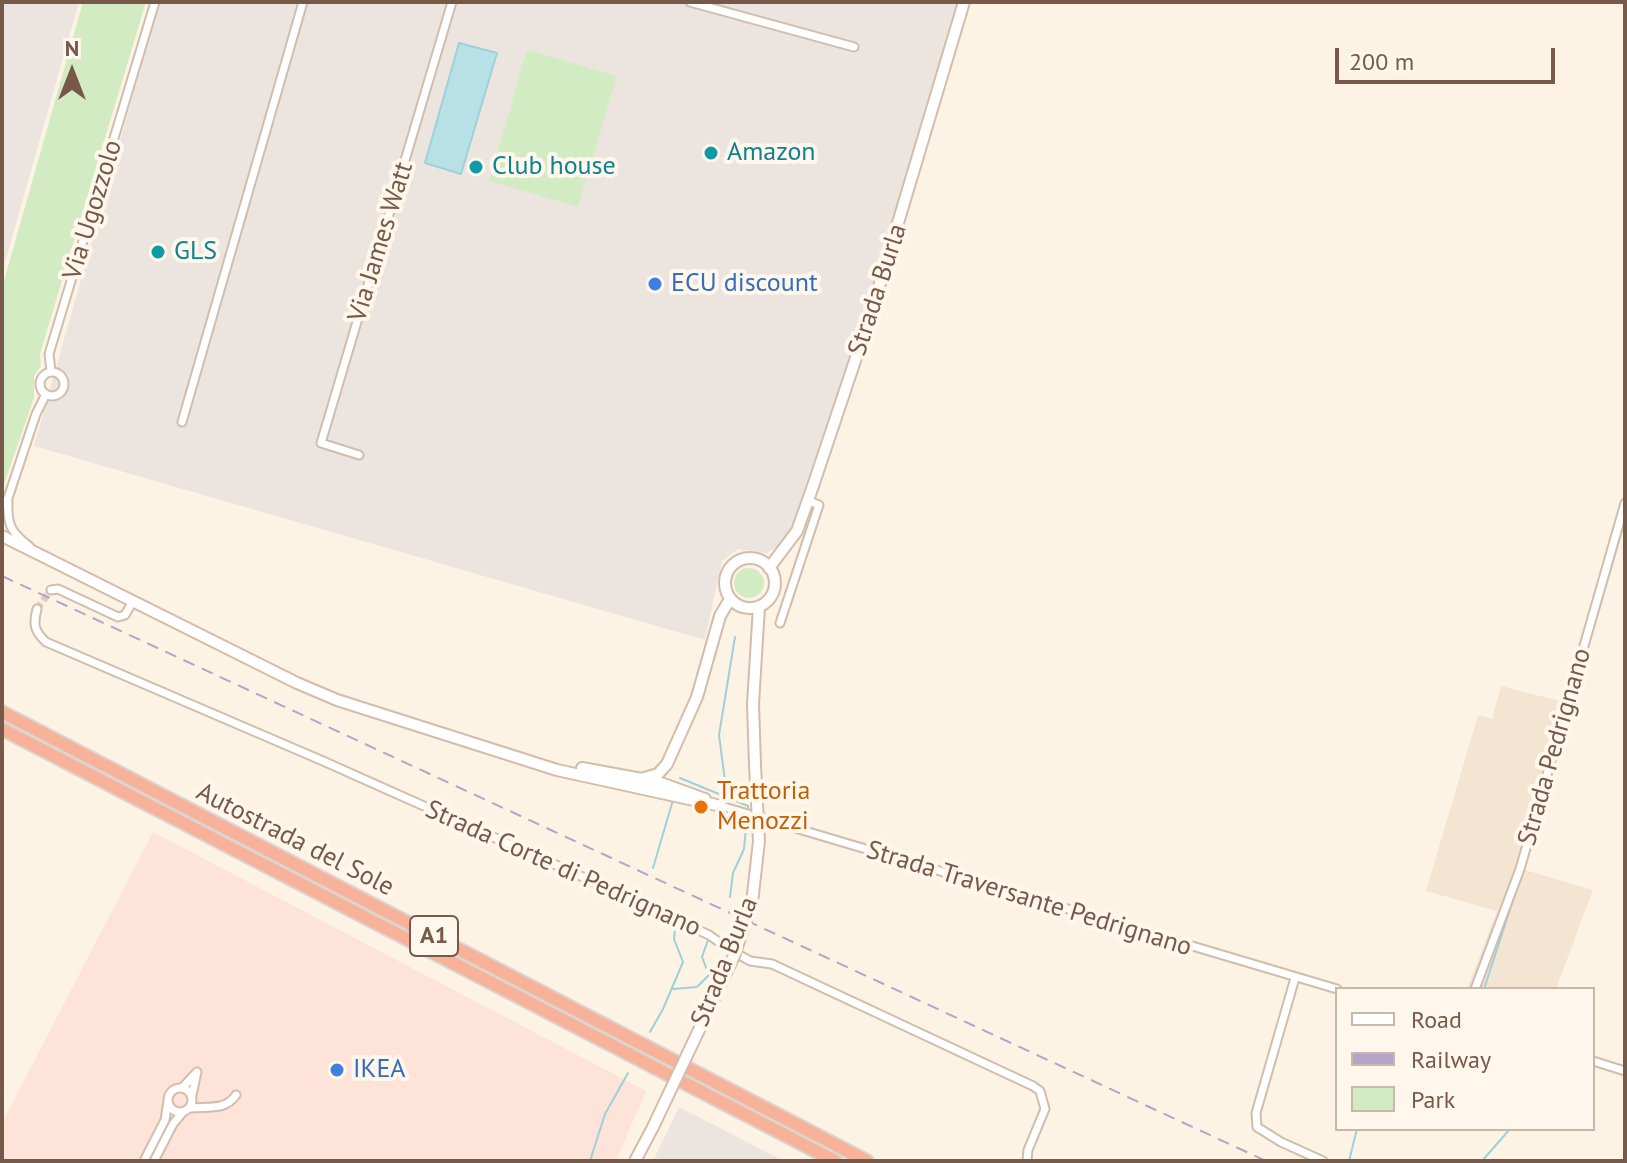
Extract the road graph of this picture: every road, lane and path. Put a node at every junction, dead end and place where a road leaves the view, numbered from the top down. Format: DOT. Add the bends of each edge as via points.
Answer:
graph roads {
  1 [pos="155,2"];
  2 [pos="303,2"];
  3 [pos="452,2"];
  4 [pos="690,2"];
  5 [pos="964,2"];
  6 [pos="854,47"];
  7 [pos="51,371"];
  8 [pos="46,394"];
  9 [pos="182,422"];
  10 [pos="359,455"];
  11 [pos="8,498"];
  12 [pos="807,500"];
  13 [pos="1625,503"];
  14 [pos="2,505"];
  15 [pos="8,513"];
  16 [pos="2,523"];
  17 [pos="2,536"];
  18 [pos="47,559"];
  19 [pos="769,568"];
  20 [pos="51,590"];
  21 [pos="730,599"];
  22 [pos="133,601"];
  23 [pos="759,606"];
  24 [pos="37,609"];
  25 [pos="780,623"];
  26 [pos="2,712"];
  27 [pos="2,729"];
  28 [pos="536,762"];
  29 [pos="667,764"];
  30 [pos="589,776"];
  31 [pos="658,778"];
  32 [pos="677,788"];
  33 [pos="666,794"];
  34 [pos="721,806"];
  35 [pos="1295,978"];
  36 [pos="1476,987"];
  37 [pos="1335,988"];
  38 [pos="1595,1062"];
  39 [pos="1625,1071"];
  40 [pos="182,1088"];
  41 [pos="236,1095"];
  42 [pos="192,1097"];
  43 [pos="168,1099"];
  44 [pos="205,1106"];
  45 [pos="186,1110"];
  46 [pos="144,1161"];
  47 [pos="154,1161"];
  48 [pos="635,1161"];
  49 [pos="835,1161"];
  50 [pos="867,1161"];
  51 [pos="1027,1161"];
  52 [pos="1323,1161"];
  1 -- 7 [label="street, Via Ugozzolo" via="49,354"];
  2 -- 9 [label="street"];
  3 -- 10 [label="street, Via James Watt" via="321,443"];
  4 -- 6 [label="street"];
  5 -- 12 [label="main road, Strada Burla" via="877,295"];
  7 -- 8 [label="street, Via Ugozzolo" via="40,381"];
  7 -- 8 [label="street, Via Ugozzolo" via="61,375 65,385 58,395"];
  8 -- 11 [label="street, Via Ugozzolo"];
  11 -- 14 [label="street, Via Ugozzolo"];
  11 -- 15 [label="street, Via Ugozzolo"];
  12 -- 19 [label="main road, Strada Burla" via="797,531"];
  12 -- 25 [label="street" via="819,505"];
  13 -- 36 [label="street, Strada Pedrignano" via="1520,869"];
  15 -- 16 [label="street"];
  15 -- 18 [label="street" via="12,532"];
  17 -- 18 [label="main road, Strada Traversante Pedrignano"];
  18 -- 22 [label="main road, Strada Traversante Pedrignano"];
  19 -- 21 [label="main road" via="748,558 732,566 724,584"];
  19 -- 23 [label="main road, Strada Burla" via="774,590"];
  20 -- 22 [label="street" via="118,617"];
  21 -- 23 [label="main road" via="743,607"];
  21 -- 29 [label="main road" via="720,616 697,697"];
  22 -- 28 [label="main road, Strada Traversante Pedrignano" via="337,700"];
  23 -- 48 [label="main road, Strada Burla, bridge" via="753,704 758,851 752,903 734,956"];
  24 -- 51 [label="street, Strada Corte di Pedrignano" via="33,624 46,642 612,890 709,935 750,961 772,964 1033,1086 1045,1109"];
  26 -- 50 [label="highway, Autostrada del Sole / A1"];
  27 -- 49 [label="highway, Autostrada del Sole / A1"];
  28 -- 30 [label="main road, Strada Traversante Pedrignano"];
  28 -- 31 [label="main road, Strada Traversante Pedrignano"];
  29 -- 31 [label="main road"];
  29 -- 32 [label="main road"];
  30 -- 31 [label="main road, Strada Traversante Pedrignano" via="647,785"];
  30 -- 33 [label="main road, Strada Traversante Pedrignano"];
  31 -- 32 [label="main road, Strada Traversante Pedrignano"];
  31 -- 33 [label="main road"];
  32 -- 34 [label="main road, Strada Traversante Pedrignano"];
  33 -- 34 [label="main road, Strada Traversante Pedrignano"];
  34 -- 35 [label="street, Strada Traversante Pedrignano"];
  35 -- 37 [label="street, Strada Traversante Pedrignano"];
  35 -- 52 [label="street" via="1256,1113 1257,1127"];
  38 -- 39 [label="street"];
  40 -- 42 [label="street"];
  40 -- 42 [label="street" via="197,1072"];
  40 -- 43 [label="street"];
  41 -- 44 [label="street" via="227,1106"];
  42 -- 44 [label="street"];
  42 -- 45 [label="street"];
  43 -- 45 [label="street" via="172,1109"];
  43 -- 46 [label="street" via="165,1120"];
  44 -- 45 [label="street"];
  45 -- 47 [label="street"];
}
